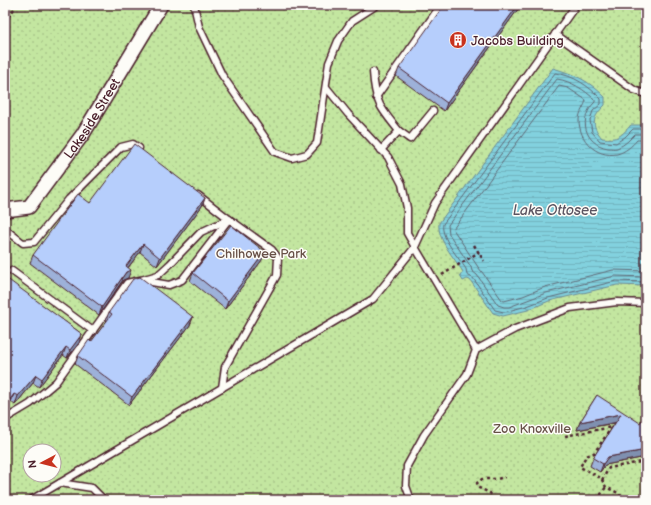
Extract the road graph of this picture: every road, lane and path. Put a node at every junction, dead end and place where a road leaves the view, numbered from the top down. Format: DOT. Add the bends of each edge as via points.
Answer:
graph roads {
  1 [pos="17,5"];
  2 [pos="161,5"];
  3 [pos="194,5"];
  4 [pos="377,5"];
  5 [pos="441,5"];
  6 [pos="576,5"];
  7 [pos="5,21"];
  8 [pos="555,34"];
  9 [pos="373,72"];
  10 [pos="326,87"];
  11 [pos="646,94"];
  12 [pos="376,97"];
  13 [pos="433,111"];
  14 [pos="399,131"];
  15 [pos="381,150"];
  16 [pos="145,153"];
  17 [pos="193,191"];
  18 [pos="5,210"];
  19 [pos="229,219"];
  20 [pos="5,229"];
  21 [pos="474,245"];
  22 [pos="415,246"];
  23 [pos="479,252"];
  24 [pos="484,261"];
  25 [pos="12,271"];
  26 [pos="140,280"];
  27 [pos="435,280"];
  28 [pos="646,303"];
  29 [pos="93,331"];
  30 [pos="476,350"];
  31 [pos="222,388"];
  32 [pos="5,419"];
  33 [pos="565,436"];
  34 [pos="646,461"];
  35 [pos="506,477"];
  36 [pos="602,480"];
  37 [pos="62,482"];
  38 [pos="60,483"];
  39 [pos="606,487"];
  40 [pos="646,497"];
  41 [pos="31,500"];
  42 [pos="104,500"];
  43 [pos="411,500"];
  44 [pos="494,500"];
  45 [pos="597,500"];
  46 [pos="623,500"];
  47 [pos="644,500"];
  1 -- 7 [label="path"];
  2 -- 18 [label="street, Lakeside Street" via="83,134 29,207"];
  3 -- 10 [label="lane" via="199,27 222,75 275,152 292,158 307,154 317,143"];
  4 -- 10 [label="lane" via="352,21 338,41 329,63"];
  5 -- 12 [label="lane"];
  6 -- 8 [label="lane"];
  8 -- 11 [label="lane" via="634,90"];
  8 -- 22 [label="lane" via="435,203"];
  9 -- 12 [label="lane"];
  10 -- 15 [label="lane"];
  12 -- 14 [label="lane" via="382,110"];
  13 -- 14 [label="lane" via="410,139"];
  14 -- 15 [label="lane"];
  15 -- 22 [label="lane" via="388,157 402,184 407,208 407,233"];
  16 -- 20 [label="lane" via="133,144 121,146 69,199 34,242 23,243"];
  17 -- 19 [label="lane"];
  19 -- 26 [label="lane" via="201,232 158,274"];
  19 -- 26 [label="lane" via="182,280 169,285"];
  19 -- 31 [label="lane" via="272,250 278,258 277,275 225,367"];
  21 -- 23 [label="path"];
  22 -- 27 [label="lane"];
  22 -- 31 [label="lane" via="373,299"];
  23 -- 24 [label="path"];
  23 -- 27 [label="path"];
  25 -- 29 [label="lane"];
  26 -- 29 [label="lane" via="127,283"];
  27 -- 30 [label="lane"];
  28 -- 30 [label="lane" via="617,302 570,308 515,328"];
  29 -- 32 [label="lane" via="56,382 30,404"];
  30 -- 43 [label="lane" via="466,374 424,435 407,466 406,486"];
  31 -- 37 [label="lane"];
  33 -- 36 [label="path" via="612,427 594,453 586,456 580,467"];
  34 -- 36 [label="path" via="610,468"];
  35 -- 44 [label="path" via="482,479 477,483 479,488 490,493"];
  36 -- 39 [label="path"];
  38 -- 41 [label="lane"];
  38 -- 42 [label="lane" via="92,488"];
  39 -- 45 [label="path"];
  39 -- 46 [label="path" via="618,493"];
  40 -- 47 [label="path"];
}
